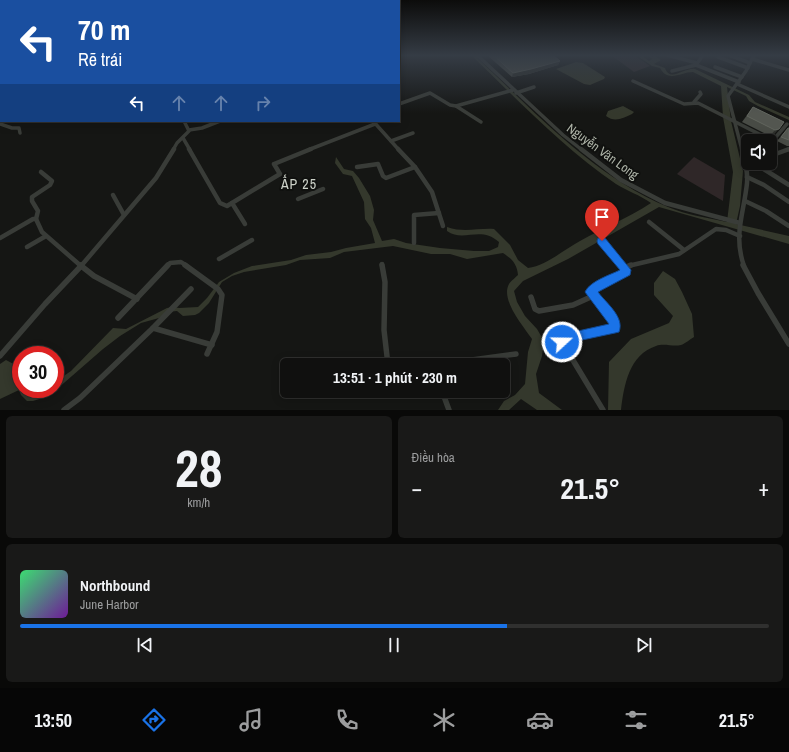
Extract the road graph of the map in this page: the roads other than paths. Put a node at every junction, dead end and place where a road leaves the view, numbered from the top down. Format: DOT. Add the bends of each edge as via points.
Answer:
graph roads {
  1 [pos="497,74"];
  2 [pos="718,74"];
  3 [pos="734,74"];
  4 [pos="744,74"];
  5 [pos="742,77"];
  6 [pos="633,81"];
  7 [pos="738,83"];
  8 [pos="534,87"];
  9 [pos="515,92"];
  10 [pos="700,92"];
  11 [pos="694,102"];
  12 [pos="400,104"];
  13 [pos="456,106"];
  14 [pos="789,107"];
  15 [pos="735,121"];
  16 [pos="185,122"];
  17 [pos="217,122"];
  18 [pos="374,122"];
  19 [pos="481,122"];
  20 [pos="0,124"];
  21 [pos="787,124"];
  22 [pos="189,130"];
  23 [pos="20,133"];
  24 [pos="413,133"];
  25 [pos="183,138"];
  26 [pos="391,141"];
  27 [pos="741,142"];
  28 [pos="789,148"];
  29 [pos="777,153"];
  30 [pos="357,167"];
  31 [pos="415,167"];
  32 [pos="747,170"];
  33 [pos="766,170"];
  34 [pos="41,172"];
  35 [pos="747,177"];
  36 [pos="789,184"];
  37 [pos="323,189"];
  38 [pos="113,195"];
  39 [pos="298,199"];
  40 [pos="745,202"];
  41 [pos="789,202"];
  42 [pos="232,203"];
  43 [pos="439,213"];
  44 [pos="124,215"];
  45 [pos="36,219"];
  46 [pos="649,222"];
  47 [pos="740,223"];
  48 [pos="246,224"];
  49 [pos="443,226"];
  50 [pos="789,226"];
  51 [pos="740,233"];
  52 [pos="46,236"];
  53 [pos="0,238"];
  54 [pos="252,240"];
  55 [pos="602,241"];
  56 [pos="414,243"];
  57 [pos="27,247"];
  58 [pos="684,250"];
  59 [pos="219,259"];
  60 [pos="382,264"];
  61 [pos="81,266"];
  62 [pos="625,268"];
  63 [pos="192,289"];
  64 [pos="593,296"];
  65 [pos="531,298"];
  66 [pos="137,299"];
  67 [pos="118,318"];
  68 [pos="153,328"];
  69 [pos="789,344"];
  70 [pos="212,345"];
  71 [pos="3,348"];
  72 [pos="207,354"];
  73 [pos="516,354"];
  74 [pos="0,356"];
  75 [pos="387,358"];
  76 [pos="487,358"];
  77 [pos="444,398"];
  78 [pos="64,410"];
  79 [pos="448,410"];
  80 [pos="603,410"];
  1 -- 9 [label="street, Nguyễn Văn Long"];
  2 -- 7 [label="street"];
  3 -- 5 [label="street"];
  4 -- 5 [label="street"];
  5 -- 7 [label="street"];
  6 -- 11 [label="street" via="684,104"];
  7 -- 14 [label="street"];
  7 -- 15 [label="street" via="728,96"];
  8 -- 9 [label="street"];
  9 -- 13 [label="street"];
  9 -- 47 [label="street, Nguyễn Văn Long" via="563,135 621,180 665,203"];
  10 -- 11 [label="street"];
  11 -- 15 [label="street"];
  12 -- 13 [label="street" via="430,93"];
  13 -- 19 [label="street"];
  15 -- 21 [label="street" via="772,139"];
  15 -- 27 [label="street"];
  16 -- 22 [label="street"];
  17 -- 22 [label="street"];
  18 -- 26 [label="street"];
  18 -- 42 [label="street" via="277,162 274,166 280,174"];
  20 -- 23 [label="street" via="10,129 19,128"];
  22 -- 25 [label="street"];
  24 -- 26 [label="street"];
  25 -- 42 [label="street" via="220,203 226,206"];
  25 -- 44 [label="street" via="177,143 156,178"];
  26 -- 31 [label="street"];
  28 -- 29 [label="street"];
  30 -- 31 [label="street" via="378,164 386,178"];
  31 -- 43 [label="street" via="432,192"];
  32 -- 35 [label="street"];
  33 -- 36 [label="street"];
  34 -- 45 [label="street" via="52,181 32,197 38,211"];
  35 -- 40 [label="street"];
  35 -- 41 [label="street"];
  37 -- 39 [label="street"];
  38 -- 44 [label="street"];
  40 -- 47 [label="street"];
  40 -- 50 [label="street" via="766,211"];
  42 -- 48 [label="street"];
  43 -- 49 [label="street"];
  43 -- 56 [label="street" via="414,215"];
  44 -- 61 [label="street"];
  45 -- 52 [label="street"];
  45 -- 53 [label="street"];
  46 -- 58 [label="street"];
  47 -- 51 [label="street"];
  51 -- 58 [label="street" via="716,229"];
  51 -- 69 [label="street" via="739,252 744,267"];
  52 -- 57 [label="street"];
  52 -- 61 [label="street"];
  54 -- 59 [label="street"];
  55 -- 62 [label="street"];
  58 -- 62 [label="street" via="679,254 632,264"];
  60 -- 75 [label="street" via="385,282 384,330"];
  61 -- 66 [label="street" via="94,276"];
  61 -- 71 [label="street"];
  62 -- 64 [label="street" via="626,272 590,292"];
  63 -- 68 [label="street"];
  64 -- 65 [label="street" via="573,305 539,311 535,310"];
  64 -- 80 [label="street" via="615,322 615,328 564,339 562,342"];
  66 -- 67 [label="street"];
  66 -- 70 [label="street" via="170,263 180,262 218,289 222,295 217,332"];
  68 -- 70 [label="street"];
  68 -- 78 [label="street"];
  70 -- 72 [label="street"];
  71 -- 74 [label="street"];
  73 -- 76 [label="street"];
  77 -- 79 [label="street"];
}
